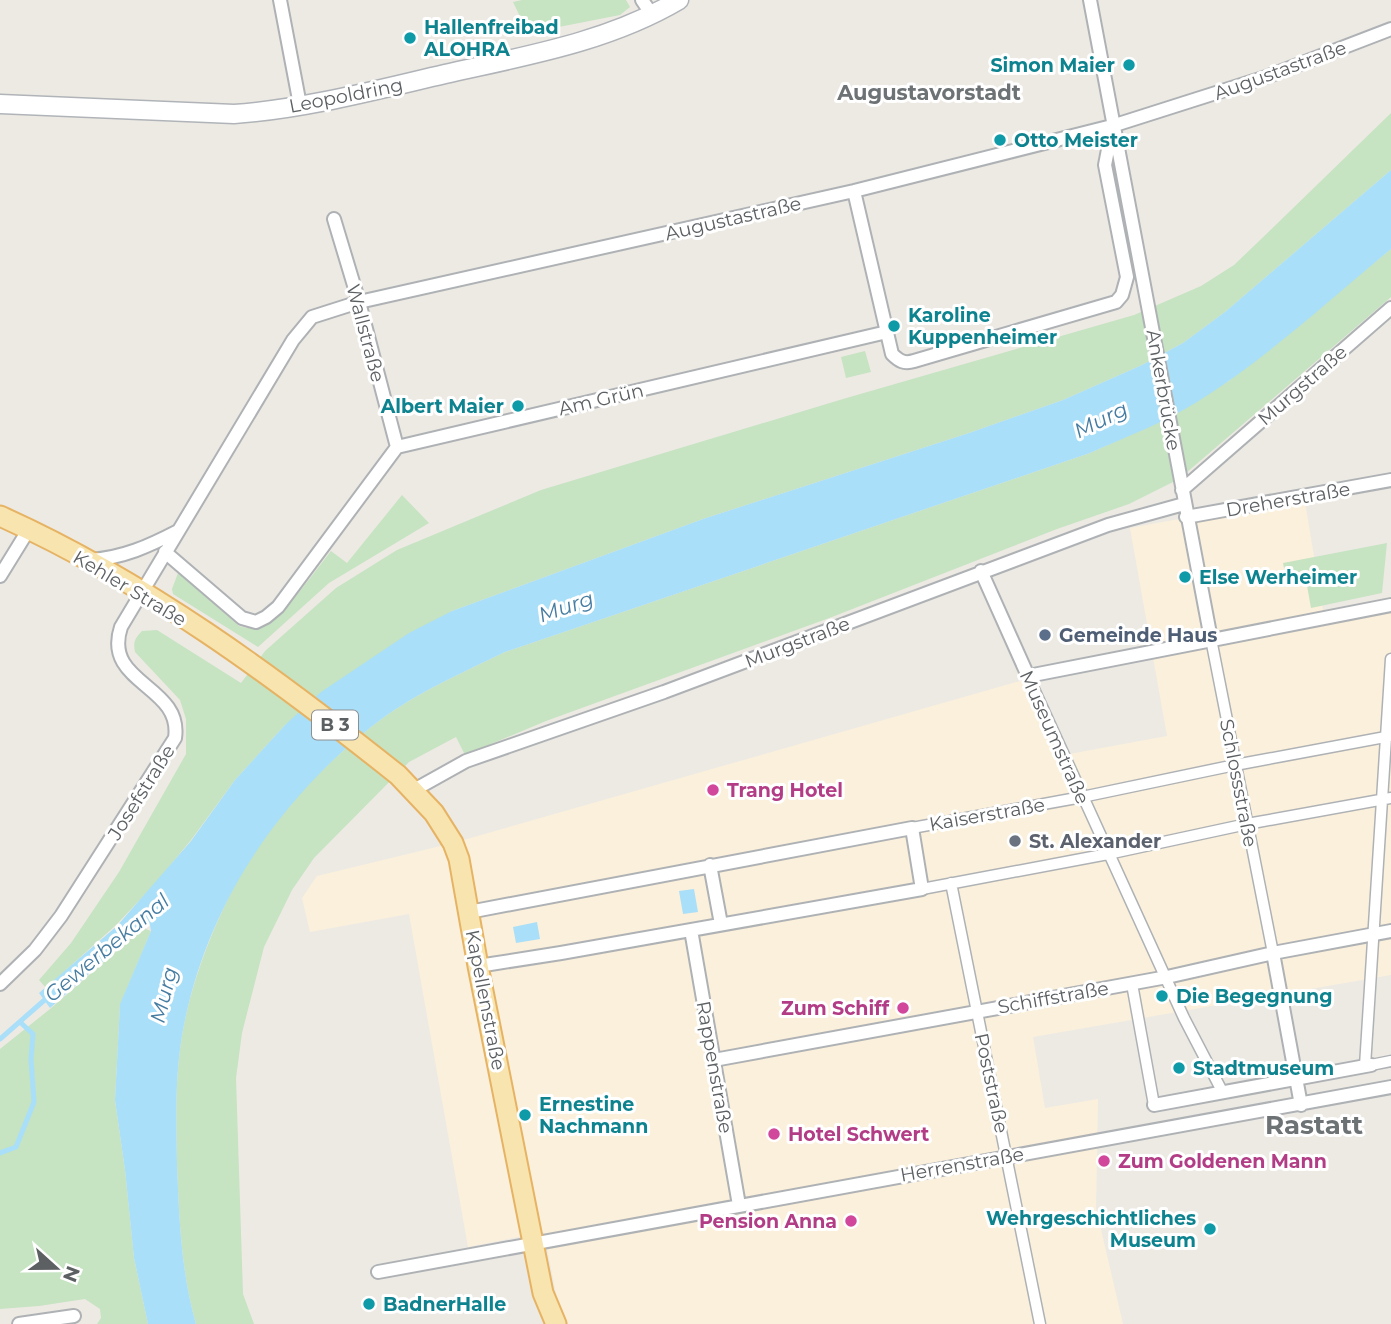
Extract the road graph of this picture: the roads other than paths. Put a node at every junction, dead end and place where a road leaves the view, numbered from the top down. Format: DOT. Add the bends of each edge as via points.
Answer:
graph roads {
  1 [pos="280,0"];
  2 [pos="642,0"];
  3 [pos="679,0"];
  4 [pos="1090,0"];
  5 [pos="653,16"];
  6 [pos="1391,29"];
  7 [pos="0,104"];
  8 [pos="300,105"];
  9 [pos="1112,126"];
  10 [pos="854,191"];
  11 [pos="334,219"];
  12 [pos="359,302"];
  13 [pos="1391,308"];
  14 [pos="887,332"];
  15 [pos="397,447"];
  16 [pos="1178,465"];
  17 [pos="1391,480"];
  18 [pos="1182,490"];
  19 [pos="1185,510"];
  20 [pos="0,516"];
  21 [pos="29,529"];
  22 [pos="178,530"];
  23 [pos="165,552"];
  24 [pos="88,560"];
  25 [pos="981,571"];
  26 [pos="0,576"];
  27 [pos="142,592"];
  28 [pos="1391,605"];
  29 [pos="1211,639"];
  30 [pos="1391,659"];
  31 [pos="1028,676"];
  32 [pos="1389,736"];
  33 [pos="1235,765"];
  34 [pos="398,775"];
  35 [pos="414,790"];
  36 [pos="1082,797"];
  37 [pos="1387,799"];
  38 [pos="1247,824"];
  39 [pos="912,828"];
  40 [pos="1108,854"];
  41 [pos="710,865"];
  42 [pos="951,883"];
  43 [pos="922,889"];
  44 [pos="469,912"];
  45 [pos="721,924"];
  46 [pos="691,930"];
  47 [pos="1391,931"];
  48 [pos="1374,934"];
  49 [pos="1273,953"];
  50 [pos="478,966"];
  51 [pos="1167,977"];
  52 [pos="0,984"];
  53 [pos="1132,984"];
  54 [pos="976,1010"];
  55 [pos="714,1060"];
  56 [pos="1391,1061"];
  57 [pos="1368,1065"];
  58 [pos="1295,1079"];
  59 [pos="1391,1087"];
  60 [pos="1222,1091"];
  61 [pos="1154,1105"];
  62 [pos="1301,1105"];
  63 [pos="1008,1156"];
  64 [pos="739,1205"];
  65 [pos="533,1244"];
  66 [pos="378,1272"];
  67 [pos="74,1316"];
  68 [pos="19,1324"];
  69 [pos="556,1324"];
  70 [pos="1040,1324"];
  1 -- 8 [label="street"];
  2 -- 5 [label="street"];
  3 -- 5 [label="main road, Leopoldring"];
  4 -- 9 [label="street, Ankerbrücke"];
  5 -- 8 [label="main road, Leopoldring" via="558,48"];
  6 -- 9 [label="street, Augustastraße" via="1266,77"];
  7 -- 8 [label="main road, Leopoldring" via="234,114"];
  9 -- 10 [label="street, Augustastraße"];
  9 -- 14 [label="street" via="1105,165 1127,277 1116,302 906,363 892,354"];
  9 -- 16 [label="street, Ankerbrücke"];
  10 -- 12 [label="street, Augustastraße"];
  10 -- 14 [label="street"];
  11 -- 12 [label="street, Wallstraße"];
  12 -- 15 [label="street, Wallstraße"];
  12 -- 22 [label="street, Augustastraße" via="312,317 302,328"];
  13 -- 18 [label="street, Murgstraße"];
  14 -- 15 [label="street, Am Grün"];
  15 -- 23 [label="street" via="278,607 256,622 242,618"];
  16 -- 18 [label="street, Schlossstraße"];
  17 -- 19 [label="street, Dreherstraße"];
  18 -- 19 [label="street, Schlossstraße"];
  19 -- 25 [label="street, Murgstraße" via="1108,525"];
  19 -- 29 [label="street, Schlossstraße"];
  20 -- 21 [label="main road, Kehler Straße / B 3"];
  21 -- 24 [label="main road, Kehler Straße / B 3"];
  21 -- 26 [label="street"];
  22 -- 23 [label="street, Augustastraße"];
  22 -- 24 [label="street, Augustastraße" via="146,548"];
  23 -- 27 [label="street, Augustastraße"];
  24 -- 27 [label="main road, Kehler Straße / B 3"];
  25 -- 31 [label="street, Museumstraße"];
  25 -- 35 [label="street, Murgstraße" via="664,692 466,761"];
  27 -- 34 [label="main road, Kehler Straße / B 3" via="257,666"];
  27 -- 52 [label="street, Josefstraße" via="121,627 118,653 132,674 172,710 175,738 61,916"];
  28 -- 29 [label="street"];
  29 -- 31 [label="street"];
  29 -- 33 [label="street, Schlossstraße"];
  30 -- 32 [label="street"];
  31 -- 36 [label="street, Museumstraße"];
  32 -- 33 [label="street, Kaiserstraße"];
  32 -- 37 [label="street"];
  33 -- 36 [label="street, Kaiserstraße"];
  33 -- 38 [label="street, Schlossstraße"];
  34 -- 35 [label="main road, Kapellenstraße / B 3"];
  35 -- 44 [label="main road, Kapellenstraße / B 3" via="453,843"];
  36 -- 39 [label="street, Kaiserstraße"];
  36 -- 40 [label="street, Museumstraße"];
  37 -- 38 [label="street"];
  37 -- 48 [label="street"];
  38 -- 40 [label="street"];
  38 -- 49 [label="street, Schlossstraße"];
  39 -- 41 [label="street, Kaiserstraße"];
  39 -- 43 [label="street, Kaiserstraße"];
  40 -- 42 [label="street"];
  40 -- 51 [label="street, Museumstraße"];
  41 -- 44 [label="street, Kaiserstraße"];
  41 -- 45 [label="street"];
  42 -- 43 [label="street"];
  42 -- 54 [label="street, Poststraße"];
  43 -- 45 [label="street"];
  44 -- 50 [label="main road, Kapellenstraße / B 3"];
  45 -- 46 [label="street"];
  46 -- 50 [label="street"];
  46 -- 55 [label="street, Rappenstraße"];
  47 -- 48 [label="street, Schiffstraße"];
  48 -- 49 [label="street, Schiffstraße"];
  48 -- 57 [label="street"];
  49 -- 51 [label="street, Schiffstraße"];
  49 -- 58 [label="street, Schlossstraße"];
  50 -- 65 [label="main road, Kapellenstraße / B 3"];
  51 -- 53 [label="street, Schiffstraße"];
  51 -- 60 [label="street, Museumstraße"];
  53 -- 54 [label="street, Schiffstraße"];
  53 -- 61 [label="street"];
  54 -- 55 [label="street, Schiffstraße"];
  54 -- 63 [label="street, Poststraße"];
  55 -- 64 [label="street, Rappenstraße"];
  56 -- 57 [label="street"];
  57 -- 58 [label="street"];
  58 -- 60 [label="street"];
  58 -- 62 [label="street, Schlossstraße"];
  59 -- 62 [label="street, Herrenstraße"];
  60 -- 61 [label="street"];
  62 -- 63 [label="street, Herrenstraße"];
  63 -- 64 [label="street, Herrenstraße"];
  63 -- 70 [label="street, Poststraße"];
  64 -- 65 [label="street, Herrenstraße"];
  65 -- 66 [label="street"];
  65 -- 69 [label="main road, Kapellenstraße / B 3" via="543,1293"];
  67 -- 68 [label="street"];
}
